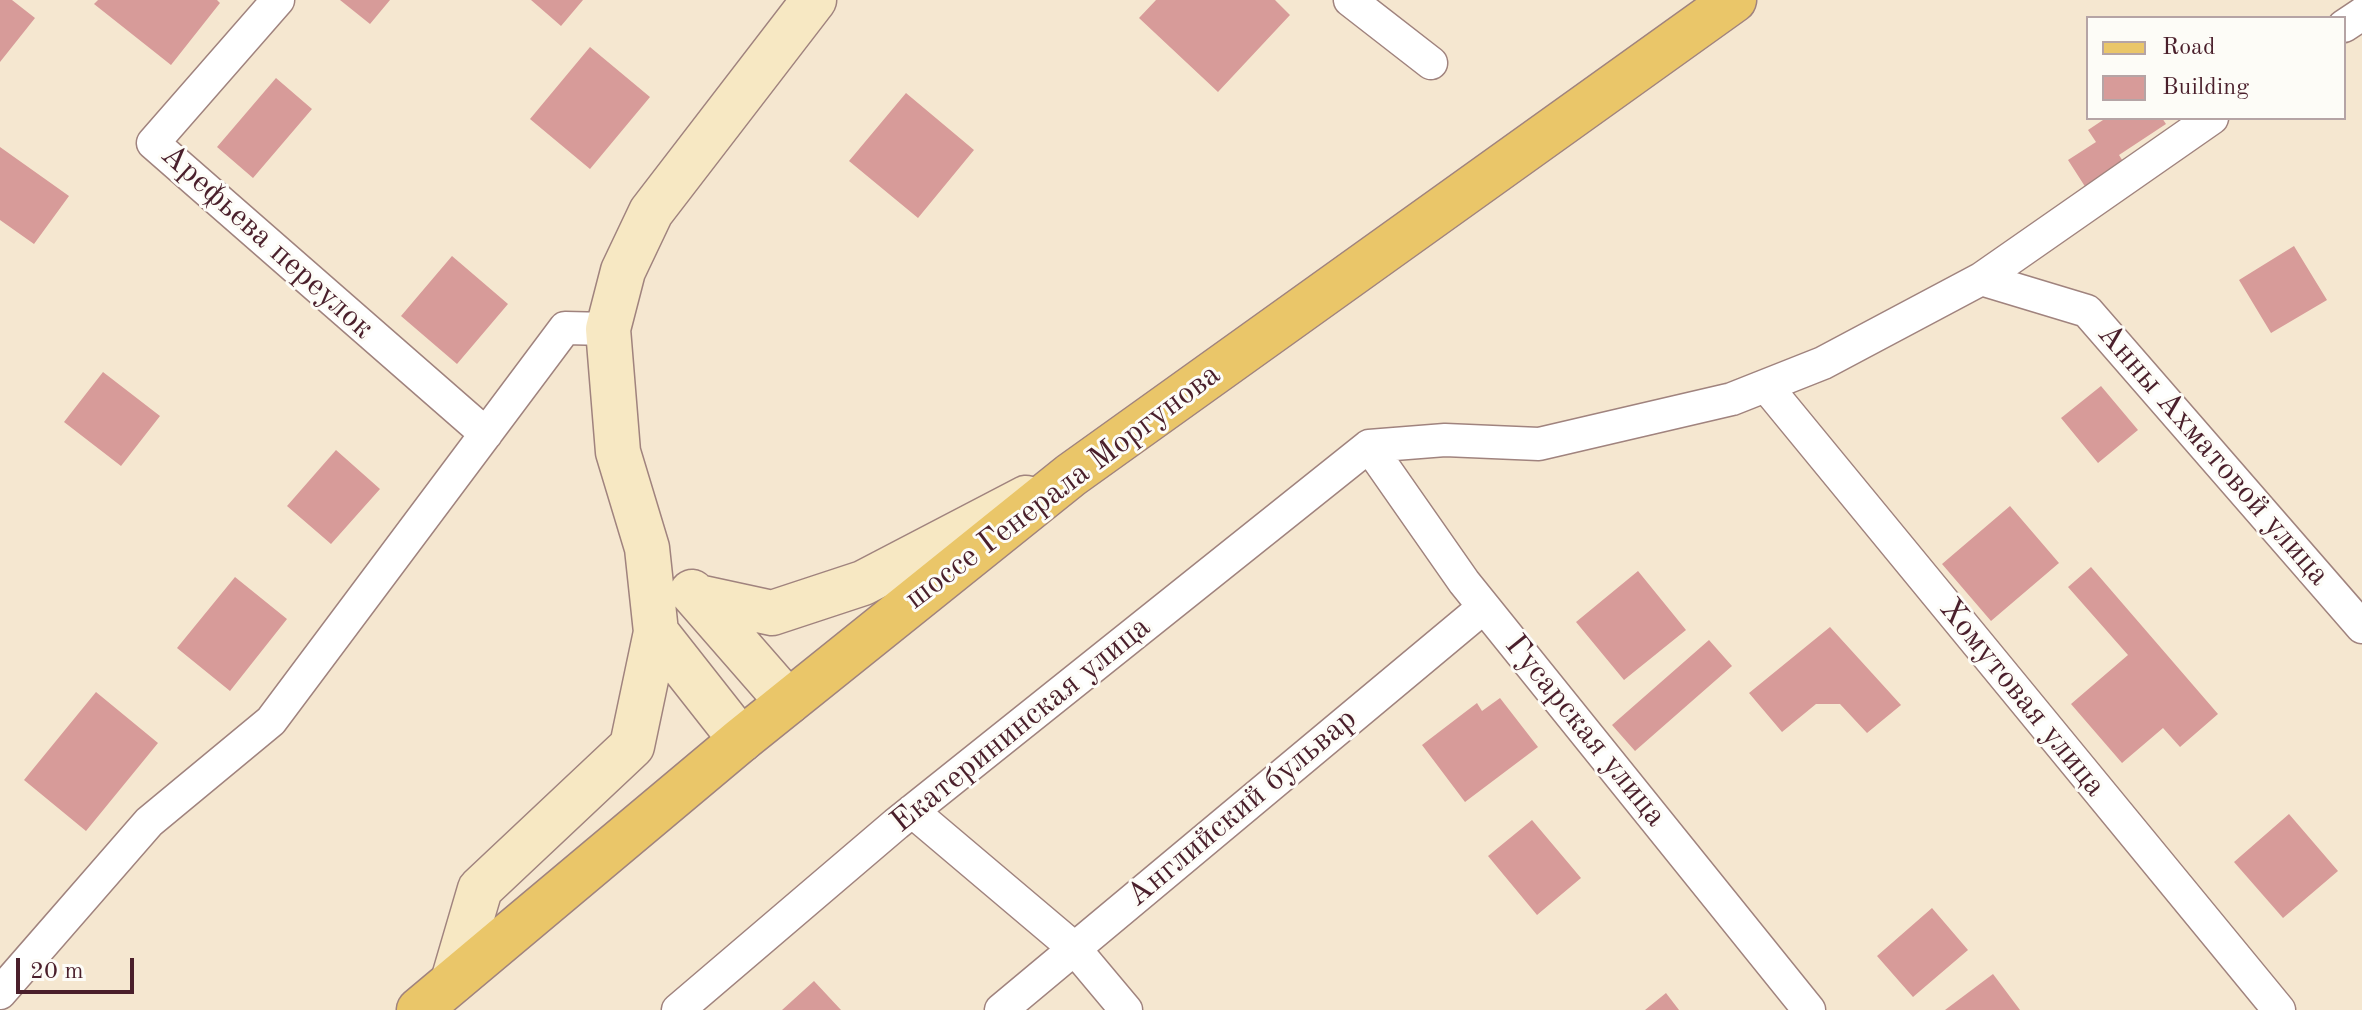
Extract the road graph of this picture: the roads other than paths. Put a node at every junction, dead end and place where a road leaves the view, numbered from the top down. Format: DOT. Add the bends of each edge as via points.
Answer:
graph roads {
  1 [pos="278,0"];
  2 [pos="814,0"];
  3 [pos="1350,0"];
  4 [pos="1734,0"];
  5 [pos="1431,63"];
  6 [pos="2209,120"];
  7 [pos="1981,279"];
  8 [pos="608,329"];
  9 [pos="1766,386"];
  10 [pos="486,434"];
  11 [pos="1369,446"];
  12 [pos="1071,475"];
  13 [pos="647,548"];
  14 [pos="698,597"];
  15 [pos="1484,607"];
  16 [pos="2362,627"];
  17 [pos="656,632"];
  18 [pos="788,702"];
  19 [pos="741,740"];
  20 [pos="912,811"];
  21 [pos="1074,948"];
  22 [pos="453,981"];
  23 [pos="0,993"];
  24 [pos="419,1010"];
  25 [pos="678,1010"];
  26 [pos="1001,1010"];
  27 [pos="1126,1010"];
  28 [pos="1809,1010"];
  29 [pos="2279,1010"];
  1 -- 10 [label="street, Арефьева переулок" via="153,143"];
  2 -- 8 [label="street" via="651,212 623,271"];
  3 -- 5 [label="street"];
  4 -- 12 [label="main road, шоссе Генерала Моргунова"];
  6 -- 7 [label="street"];
  7 -- 9 [label="street" via="1823,363"];
  7 -- 16 [label="street, Анны Ахматовой улица" via="2087,311"];
  8 -- 10 [label="street" via="565,328"];
  8 -- 13 [label="street" via="618,452"];
  9 -- 11 [label="street" via="1732,399 1539,444 1445,440"];
  9 -- 29 [label="street, Хомутовая улица"];
  10 -- 23 [label="street" via="271,721 149,822"];
  11 -- 15 [label="street, Гусарская улица"];
  11 -- 20 [label="street, Екатерининская улица"];
  12 -- 14 [label="street" via="863,583 772,613"];
  12 -- 18 [label="main road, шоссе Генерала Моргунова"];
  13 -- 14 [label="street"];
  13 -- 17 [label="street"];
  14 -- 18 [label="street"];
  15 -- 21 [label="street, Английский бульвар"];
  15 -- 28 [label="street, Гусарская улица"];
  17 -- 19 [label="street"];
  17 -- 22 [label="street" via="632,746 480,889"];
  18 -- 19 [label="main road, шоссе Генерала Моргунова"];
  19 -- 22 [label="main road, шоссе Генерала Моргунова"];
  20 -- 21 [label="street"];
  20 -- 25 [label="street, Екатерининская улица"];
  21 -- 26 [label="street, Английский бульвар"];
  21 -- 27 [label="street"];
  22 -- 24 [label="main road, шоссе Генерала Моргунова"];
}
